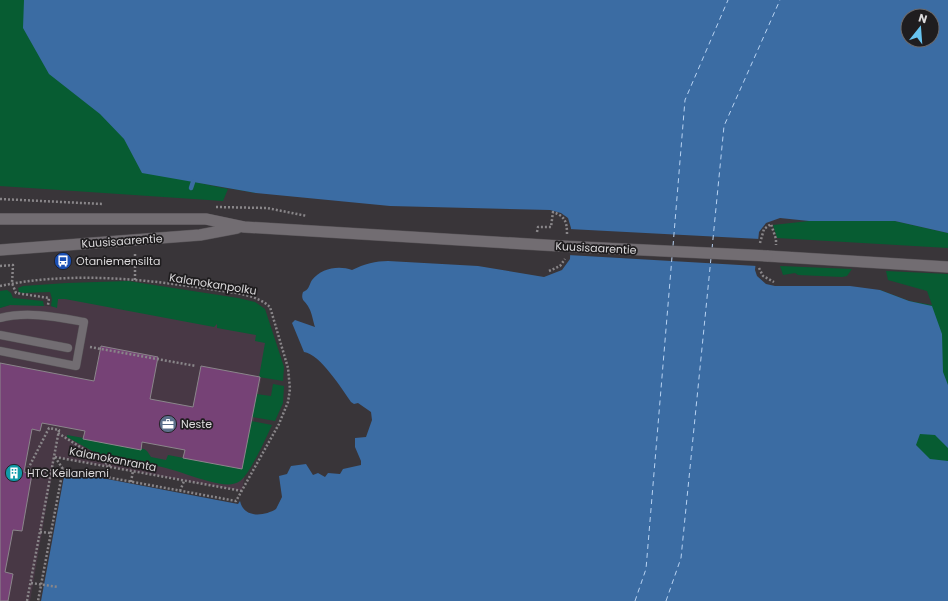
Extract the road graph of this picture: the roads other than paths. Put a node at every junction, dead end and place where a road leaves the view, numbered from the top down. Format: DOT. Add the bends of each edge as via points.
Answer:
graph roads {
  1 [pos="0,218"];
  2 [pos="244,227"];
  3 [pos="0,250"];
  4 [pos="948,267"];
  5 [pos="0,318"];
  6 [pos="0,335"];
  7 [pos="68,348"];
  8 [pos="0,351"];
  1 -- 2 [label="main road, Kuusisaarentie" via="206,219"];
  2 -- 3 [label="main road, Kuusisaarentie" via="200,235"];
  2 -- 4 [label="main road, Kuusisaarentie, bridge"];
  5 -- 8 [label="lane" via="26,315 84,322 76,366"];
  6 -- 7 [label="lane"];
}
